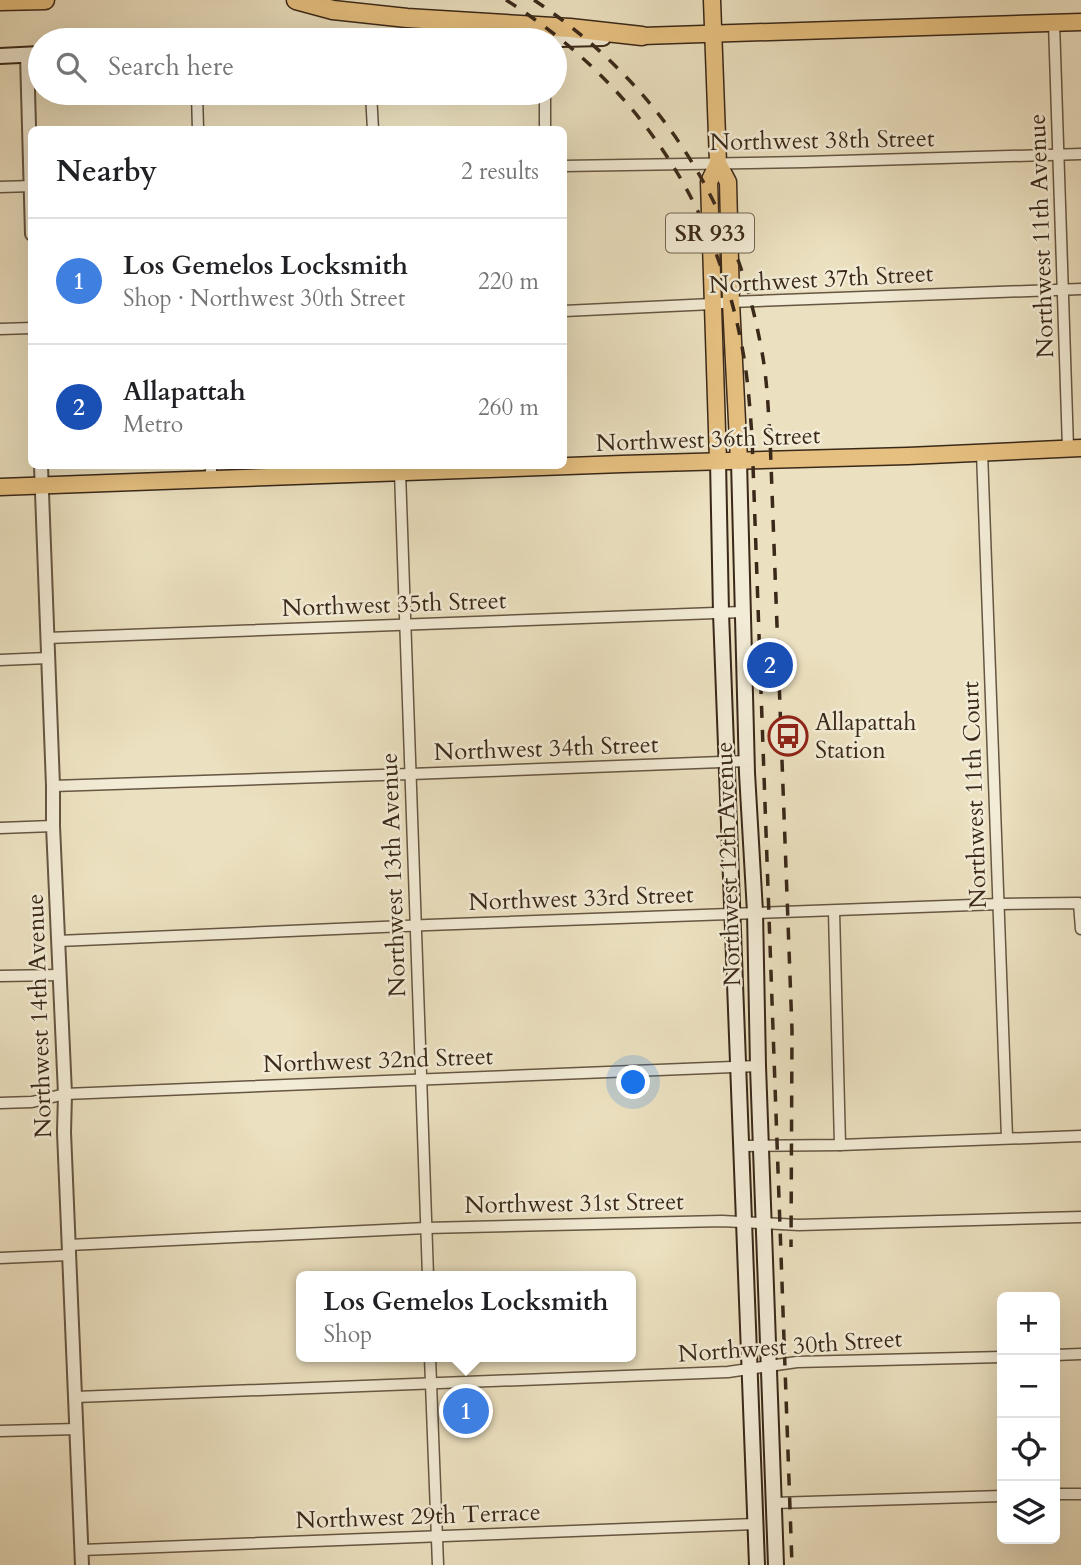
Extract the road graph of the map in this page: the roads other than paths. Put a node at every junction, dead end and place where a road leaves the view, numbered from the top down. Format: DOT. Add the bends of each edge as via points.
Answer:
graph roads {
  1 [pos="45,0"];
  2 [pos="296,0"];
  3 [pos="712,0"];
  4 [pos="0,1"];
  5 [pos="1081,22"];
  6 [pos="1054,23"];
  7 [pos="714,34"];
  8 [pos="642,36"];
  9 [pos="567,39"];
  10 [pos="28,55"];
  11 [pos="0,56"];
  12 [pos="33,105"];
  13 [pos="197,105"];
  14 [pos="372,105"];
  15 [pos="545,105"];
  16 [pos="32,126"];
  17 [pos="198,126"];
  18 [pos="373,126"];
  19 [pos="545,126"];
  20 [pos="1081,154"];
  21 [pos="1059,155"];
  22 [pos="718,163"];
  23 [pos="567,166"];
  24 [pos="28,186"];
  25 [pos="0,187"];
  26 [pos="1081,289"];
  27 [pos="1063,290"];
  28 [pos="731,302"];
  29 [pos="712,304"];
  30 [pos="567,311"];
  31 [pos="28,328"];
  32 [pos="0,329"];
  33 [pos="1074,448"];
  34 [pos="982,452"];
  35 [pos="718,461"];
  36 [pos="739,461"];
  37 [pos="567,466"];
  38 [pos="41,469"];
  39 [pos="383,469"];
  40 [pos="478,469"];
  41 [pos="400,472"];
  42 [pos="211,473"];
  43 [pos="42,486"];
  44 [pos="0,487"];
  45 [pos="742,612"];
  46 [pos="721,613"];
  47 [pos="405,624"];
  48 [pos="47,638"];
  49 [pos="48,658"];
  50 [pos="0,660"];
  51 [pos="727,761"];
  52 [pos="747,761"];
  53 [pos="411,774"];
  54 [pos="53,786"];
  55 [pos="53,826"];
  56 [pos="0,828"];
  57 [pos="1000,904"];
  58 [pos="834,911"];
  59 [pos="755,912"];
  60 [pos="733,913"];
  61 [pos="416,926"];
  62 [pos="1081,929"];
  63 [pos="58,941"];
  64 [pos="59,975"];
  65 [pos="0,976"];
  66 [pos="739,1066"];
  67 [pos="758,1066"];
  68 [pos="422,1079"];
  69 [pos="65,1094"];
  70 [pos="0,1103"];
  71 [pos="1081,1136"];
  72 [pos="1007,1138"];
  73 [pos="840,1145"];
  74 [pos="742,1146"];
  75 [pos="761,1146"];
  76 [pos="1081,1217"];
  77 [pos="744,1222"];
  78 [pos="765,1223"];
  79 [pos="426,1228"];
  80 [pos="69,1250"];
  81 [pos="0,1258"];
  82 [pos="428,1271"];
  83 [pos="1081,1354"];
  84 [pos="1060,1355"];
  85 [pos="997,1357"];
  86 [pos="430,1362"];
  87 [pos="769,1366"];
  88 [pos="750,1369"];
  89 [pos="431,1383"];
  90 [pos="76,1398"];
  91 [pos="77,1429"];
  92 [pos="0,1431"];
  93 [pos="752,1431"];
  94 [pos="1081,1493"];
  95 [pos="1060,1494"];
  96 [pos="997,1496"];
  97 [pos="774,1503"];
  98 [pos="755,1524"];
  99 [pos="437,1536"];
  100 [pos="82,1550"];
  101 [pos="82,1565"];
  102 [pos="438,1565"];
  103 [pos="757,1565"];
  104 [pos="768,1565"];
  105 [pos="776,1565"];
  1 -- 4 [label="highway"];
  2 -- 8 [label="highway" via="333,10 407,18"];
  3 -- 7 [label="main road, Northwest 12th Avenue / SR 933"];
  5 -- 6 [label="main road"];
  6 -- 7 [label="main road"];
  6 -- 21 [label="street, Northwest 11th Avenue"];
  7 -- 8 [label="main road"];
  7 -- 22 [label="main road, Northwest 12th Avenue / SR 933"];
  8 -- 9 [label="main road"];
  10 -- 11 [label="main road"];
  12 -- 16 [label="street"];
  13 -- 17 [label="street"];
  14 -- 18 [label="street"];
  15 -- 19 [label="street"];
  20 -- 21 [label="street, Northwest 38th Street"];
  21 -- 22 [label="street, Northwest 38th Street"];
  21 -- 27 [label="street, Northwest 11th Avenue"];
  22 -- 23 [label="street, Northwest 38th Street"];
  22 -- 28 [label="main road, Northwest 12th Avenue / SR 933" via="729,182"];
  22 -- 29 [label="main road, Northwest 12th Avenue / SR 933" via="709,182"];
  24 -- 25 [label="street"];
  26 -- 27 [label="street, Northwest 37th Street"];
  27 -- 28 [label="street, Northwest 37th Street"];
  27 -- 33 [label="street, Northwest 11th Avenue"];
  28 -- 29 [label="street, Northwest 37th Street"];
  28 -- 36 [label="main road, Northwest 12th Avenue / SR 933"];
  29 -- 30 [label="street, Northwest 37th Street"];
  29 -- 35 [label="main road, Northwest 12th Avenue / SR 933"];
  31 -- 32 [label="street"];
  33 -- 34 [label="main road, Northwest 36th Street"];
  34 -- 36 [label="main road, Northwest 36th Street"];
  34 -- 57 [label="street, Northwest 11th Court"];
  35 -- 36 [label="main road, Northwest 36th Street"];
  35 -- 37 [label="main road, Northwest 36th Street"];
  35 -- 46 [label="main road, Northwest 12th Avenue / SR 933"];
  36 -- 45 [label="main road, Northwest 12th Avenue / SR 933"];
  38 -- 43 [label="street, Northwest 14th Avenue"];
  39 -- 41 [label="main road, Northwest 36th Street"];
  39 -- 42 [label="main road, Northwest 36th Street"];
  40 -- 41 [label="main road, Northwest 36th Street"];
  41 -- 47 [label="street, Northwest 13th Avenue"];
  42 -- 43 [label="main road, Northwest 36th Street"];
  43 -- 44 [label="main road, Northwest 36th Street"];
  43 -- 48 [label="street, Northwest 14th Avenue"];
  45 -- 46 [label="street, Northwest 35th Street"];
  45 -- 52 [label="main road, Northwest 12th Avenue / SR 933"];
  46 -- 47 [label="street, Northwest 35th Street"];
  46 -- 51 [label="main road, Northwest 12th Avenue / SR 933"];
  47 -- 48 [label="street, Northwest 35th Street"];
  47 -- 53 [label="street, Northwest 13th Avenue"];
  48 -- 49 [label="street, Northwest 14th Avenue"];
  49 -- 50 [label="street"];
  49 -- 54 [label="street, Northwest 14th Avenue"];
  51 -- 52 [label="street, Northwest 34th Street"];
  51 -- 53 [label="street, Northwest 34th Street"];
  51 -- 60 [label="main road, Northwest 12th Avenue / SR 933"];
  52 -- 59 [label="main road, Northwest 12th Avenue / SR 933"];
  53 -- 54 [label="street, Northwest 34th Street"];
  53 -- 61 [label="street, Northwest 13th Avenue"];
  54 -- 55 [label="street, Northwest 14th Avenue"];
  55 -- 56 [label="street"];
  55 -- 63 [label="street, Northwest 14th Avenue"];
  57 -- 58 [label="street, Northwest 33rd Street"];
  57 -- 62 [label="street, Northwest 33rd Street" via="1079,903"];
  57 -- 72 [label="street, Northwest 11th Court"];
  58 -- 59 [label="street, Northwest 33rd Street"];
  58 -- 73 [label="street"];
  59 -- 60 [label="street, Northwest 33rd Street"];
  59 -- 67 [label="main road, Northwest 12th Avenue / SR 933"];
  60 -- 61 [label="street, Northwest 33rd Street"];
  60 -- 66 [label="main road, Northwest 12th Avenue / SR 933"];
  61 -- 63 [label="street, Northwest 33rd Street"];
  61 -- 68 [label="street, Northwest 13th Avenue"];
  63 -- 64 [label="street, Northwest 14th Avenue"];
  64 -- 65 [label="street"];
  64 -- 69 [label="street, Northwest 14th Avenue"];
  66 -- 67 [label="street, Northwest 32nd Street"];
  66 -- 68 [label="street, Northwest 32nd Street"];
  66 -- 74 [label="main road, Northwest 12th Avenue / SR 933"];
  67 -- 75 [label="main road, Northwest 12th Avenue / SR 933"];
  68 -- 69 [label="street, Northwest 32nd Street"];
  68 -- 79 [label="street, Northwest 13th Avenue"];
  69 -- 70 [label="street, Northwest 32nd Street"];
  69 -- 80 [label="street, Northwest 14th Avenue"];
  71 -- 72 [label="street"];
  72 -- 73 [label="street"];
  73 -- 75 [label="street"];
  74 -- 75 [label="street"];
  74 -- 77 [label="main road, Northwest 12th Avenue / SR 933"];
  75 -- 78 [label="main road, Northwest 12th Avenue / SR 933"];
  76 -- 78 [label="street, Northwest 31st Street"];
  77 -- 78 [label="street, Northwest 31st Street"];
  77 -- 79 [label="street, Northwest 31st Street"];
  77 -- 88 [label="main road, Northwest 12th Avenue / SR 933"];
  78 -- 87 [label="main road, Northwest 12th Avenue / SR 933"];
  79 -- 80 [label="street, Northwest 31st Street"];
  79 -- 82 [label="street, Northwest 13th Avenue"];
  80 -- 81 [label="street, Northwest 31st Street"];
  80 -- 90 [label="street, Northwest 14th Avenue"];
  83 -- 84 [label="street"];
  85 -- 87 [label="street, Northwest 30th Street"];
  86 -- 89 [label="street"];
  87 -- 88 [label="street, Northwest 30th Street"];
  87 -- 97 [label="main road, Northwest 12th Avenue / SR 933"];
  88 -- 89 [label="street, Northwest 30th Street"];
  88 -- 93 [label="main road, Northwest 12th Avenue / SR 933"];
  89 -- 90 [label="street, Northwest 30th Street"];
  89 -- 99 [label="street"];
  90 -- 91 [label="street, Northwest 14th Avenue"];
  91 -- 92 [label="street"];
  91 -- 100 [label="street, Northwest 14th Avenue"];
  93 -- 97 [label="main road" via="761,1457 764,1494"];
  93 -- 98 [label="main road, Northwest 12th Avenue / SR 933"];
  94 -- 95 [label="street"];
  96 -- 97 [label="street"];
  97 -- 105 [label="main road, Northwest 12th Avenue / SR 933"];
  98 -- 99 [label="street, Northwest 29th Terrace"];
  98 -- 103 [label="main road, Northwest 12th Avenue / SR 933"];
  98 -- 104 [label="main road" via="766,1536"];
  99 -- 100 [label="street, Northwest 29th Terrace"];
  99 -- 102 [label="street"];
  100 -- 101 [label="street, Northwest 14th Avenue"];
}
